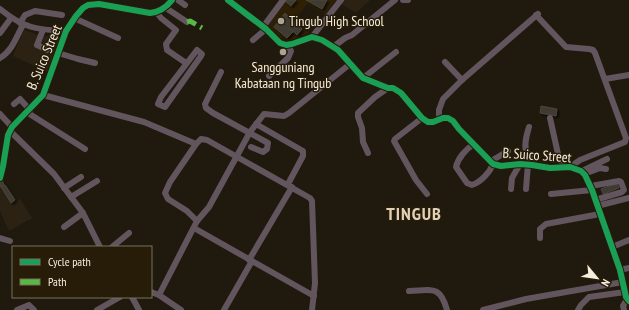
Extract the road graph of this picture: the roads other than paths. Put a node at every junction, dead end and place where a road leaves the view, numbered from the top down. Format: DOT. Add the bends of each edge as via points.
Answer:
graph roads {
  1 [pos="172,0"];
  2 [pos="178,0"];
  3 [pos="228,0"];
  4 [pos="283,0"];
  5 [pos="341,0"];
  6 [pos="395,0"];
  7 [pos="403,0"];
  8 [pos="408,0"];
  9 [pos="236,2"];
  10 [pos="185,5"];
  11 [pos="166,8"];
  12 [pos="0,9"];
  13 [pos="157,13"];
  14 [pos="62,15"];
  15 [pos="11,18"];
  16 [pos="74,18"];
  17 [pos="186,22"];
  18 [pos="21,24"];
  19 [pos="265,28"];
  20 [pos="43,30"];
  21 [pos="66,31"];
  22 [pos="0,33"];
  23 [pos="312,37"];
  24 [pos="118,38"];
  25 [pos="253,40"];
  26 [pos="30,41"];
  27 [pos="37,45"];
  28 [pos="287,45"];
  29 [pos="333,47"];
  30 [pos="48,50"];
  31 [pos="396,52"];
  32 [pos="58,53"];
  33 [pos="0,58"];
  34 [pos="445,62"];
  35 [pos="95,63"];
  36 [pos="186,63"];
  37 [pos="350,64"];
  38 [pos="221,72"];
  39 [pos="629,75"];
  40 [pos="269,76"];
  41 [pos="363,78"];
  42 [pos="605,79"];
  43 [pos="462,80"];
  44 [pos="388,88"];
  45 [pos="43,95"];
  46 [pos="14,104"];
  47 [pos="29,111"];
  48 [pos="0,114"];
  49 [pos="422,118"];
  50 [pos="550,118"];
  51 [pos="439,119"];
  52 [pos="256,124"];
  53 [pos="530,127"];
  54 [pos="11,129"];
  55 [pos="250,132"];
  56 [pos="196,144"];
  57 [pos="474,144"];
  58 [pos="251,147"];
  59 [pos="85,149"];
  60 [pos="508,150"];
  61 [pos="368,153"];
  62 [pos="236,157"];
  63 [pos="607,159"];
  64 [pos="492,162"];
  65 [pos="520,164"];
  66 [pos="530,164"];
  67 [pos="567,168"];
  68 [pos="606,169"];
  69 [pos="583,173"];
  70 [pos="81,177"];
  71 [pos="0,178"];
  72 [pos="97,181"];
  73 [pos="290,186"];
  74 [pos="626,187"];
  75 [pos="64,188"];
  76 [pos="591,188"];
  77 [pos="511,189"];
  78 [pos="526,189"];
  79 [pos="426,194"];
  80 [pos="551,194"];
  81 [pos="71,198"];
  82 [pos="629,198"];
  83 [pos="596,203"];
  84 [pos="83,214"];
  85 [pos="600,214"];
  86 [pos="197,221"];
  87 [pos="64,227"];
  88 [pos="194,228"];
  89 [pos="128,233"];
  90 [pos="0,238"];
  91 [pos="540,238"];
  92 [pos="629,240"];
  93 [pos="10,241"];
  94 [pos="99,246"];
  95 [pos="113,246"];
  96 [pos="612,247"];
  97 [pos="251,260"];
  98 [pos="629,268"];
  99 [pos="620,270"];
  100 [pos="625,286"];
  101 [pos="409,291"];
  102 [pos="152,292"];
  103 [pos="159,295"];
  104 [pos="314,296"];
  105 [pos="118,298"];
  106 [pos="133,298"];
  107 [pos="628,300"];
  108 [pos="17,310"];
  109 [pos="34,310"];
  110 [pos="98,310"];
  111 [pos="139,310"];
  112 [pos="181,310"];
  113 [pos="224,310"];
  114 [pos="312,310"];
  115 [pos="447,310"];
  116 [pos="483,310"];
  117 [pos="578,310"];
  118 [pos="624,310"];
  1 -- 11 [label="street"];
  2 -- 10 [label="street"];
  3 -- 9 [label="street"];
  4 -- 19 [label="street"];
  5 -- 23 [label="street"];
  6 -- 29 [label="street"];
  7 -- 8 [label="street"];
  9 -- 19 [label="street"];
  11 -- 13 [label="street"];
  11 -- 17 [label="street"];
  12 -- 15 [label="street"];
  13 -- 16 [label="street, B. Suico Street" via="99,4 83,8"];
  13 -- 36 [label="street" via="176,30 165,47"];
  14 -- 18 [label="street" via="35,10 25,15"];
  15 -- 18 [label="street"];
  15 -- 22 [label="street"];
  16 -- 21 [label="street, B. Suico Street"];
  16 -- 24 [label="street"];
  18 -- 20 [label="street"];
  18 -- 33 [label="street" via="11,48"];
  19 -- 25 [label="street"];
  19 -- 28 [label="street" via="280,43"];
  20 -- 21 [label="street"];
  20 -- 27 [label="street"];
  21 -- 32 [label="street, B. Suico Street"];
  23 -- 28 [label="street"];
  23 -- 29 [label="street"];
  26 -- 27 [label="street"];
  27 -- 30 [label="street"];
  28 -- 40 [label="street" via="291,51 288,58"];
  29 -- 37 [label="street"];
  31 -- 41 [label="street"];
  32 -- 35 [label="street"];
  32 -- 45 [label="street, B. Suico Street"];
  34 -- 43 [label="street"];
  36 -- 36 [label="street" via="161,98 158,104 165,107 202,56 201,52 195,51"];
  37 -- 41 [label="street"];
  37 -- 52 [label="street" via="289,114 264,114"];
  38 -- 55 [label="street" via="205,104 206,108"];
  39 -- 42 [label="street"];
  41 -- 44 [label="street"];
  42 -- 43 [label="street" via="593,50 566,47 537,14"];
  42 -- 67 [label="street" via="626,140"];
  43 -- 51 [label="street" via="443,100"];
  44 -- 49 [label="street" via="401,93"];
  44 -- 61 [label="street" via="358,113 363,142"];
  45 -- 47 [label="street, B. Suico Street"];
  45 -- 56 [label="street" via="138,120"];
  46 -- 47 [label="street" via="20,99"];
  47 -- 54 [label="street, B. Suico Street"];
  47 -- 59 [label="street"];
  48 -- 54 [label="street"];
  49 -- 51 [label="street, B. Suico Street" via="428,122"];
  49 -- 79 [label="street" via="394,141"];
  50 -- 67 [label="street" via="558,154"];
  51 -- 57 [label="street, B. Suico Street" via="448,118 453,121"];
  52 -- 55 [label="street"];
  52 -- 73 [label="street" via="304,152"];
  53 -- 66 [label="street" via="526,136 526,152 531,157"];
  54 -- 71 [label="street"];
  54 -- 75 [label="street"];
  55 -- 58 [label="street" via="268,143 266,151 263,152"];
  55 -- 62 [label="street"];
  56 -- 62 [label="street" via="201,139 207,140"];
  56 -- 86 [label="street" via="165,193 168,199"];
  57 -- 64 [label="street, B. Suico Street"];
  57 -- 64 [label="street" via="458,160 456,167 468,183 477,183 492,168"];
  60 -- 64 [label="street"];
  62 -- 73 [label="street"];
  62 -- 86 [label="street" via="209,207"];
  63 -- 69 [label="street"];
  64 -- 65 [label="street, B. Suico Street" via="501,166"];
  65 -- 66 [label="street, B. Suico Street"];
  65 -- 77 [label="street" via="512,178"];
  66 -- 67 [label="street, B. Suico Street"];
  66 -- 78 [label="street"];
  67 -- 69 [label="street, B. Suico Street"];
  68 -- 69 [label="street" via="600,168"];
  69 -- 76 [label="street, B. Suico Street"];
  70 -- 75 [label="street"];
  72 -- 81 [label="street"];
  73 -- 97 [label="street"];
  73 -- 104 [label="street" via="312,201"];
  74 -- 76 [label="street" via="619,181"];
  74 -- 83 [label="street" via="622,192"];
  75 -- 81 [label="street"];
  76 -- 80 [label="street"];
  76 -- 83 [label="street, B. Suico Street"];
  81 -- 84 [label="street"];
  82 -- 83 [label="street"];
  83 -- 85 [label="street, B. Suico Street"];
  84 -- 87 [label="street"];
  84 -- 94 [label="street"];
  85 -- 91 [label="street" via="546,224 540,229"];
  85 -- 96 [label="street, B. Suico Street"];
  86 -- 88 [label="street"];
  88 -- 97 [label="street"];
  88 -- 103 [label="street"];
  89 -- 95 [label="street"];
  90 -- 93 [label="street"];
  92 -- 96 [label="street"];
  96 -- 99 [label="street, B. Suico Street"];
  97 -- 104 [label="street"];
  97 -- 113 [label="street"];
  98 -- 99 [label="street"];
  99 -- 100 [label="street, B. Suico Street"];
  100 -- 107 [label="street, B. Suico Street"];
  100 -- 116 [label="street" via="515,302"];
  100 -- 117 [label="street" via="589,298"];
  101 -- 115 [label="street" via="438,292 443,296"];
  102 -- 103 [label="street"];
  103 -- 112 [label="street"];
  104 -- 114 [label="street"];
  105 -- 110 [label="street"];
  106 -- 111 [label="street"];
  107 -- 118 [label="street" via="623,306"];
  108 -- 109 [label="street" via="29,305"];
}
